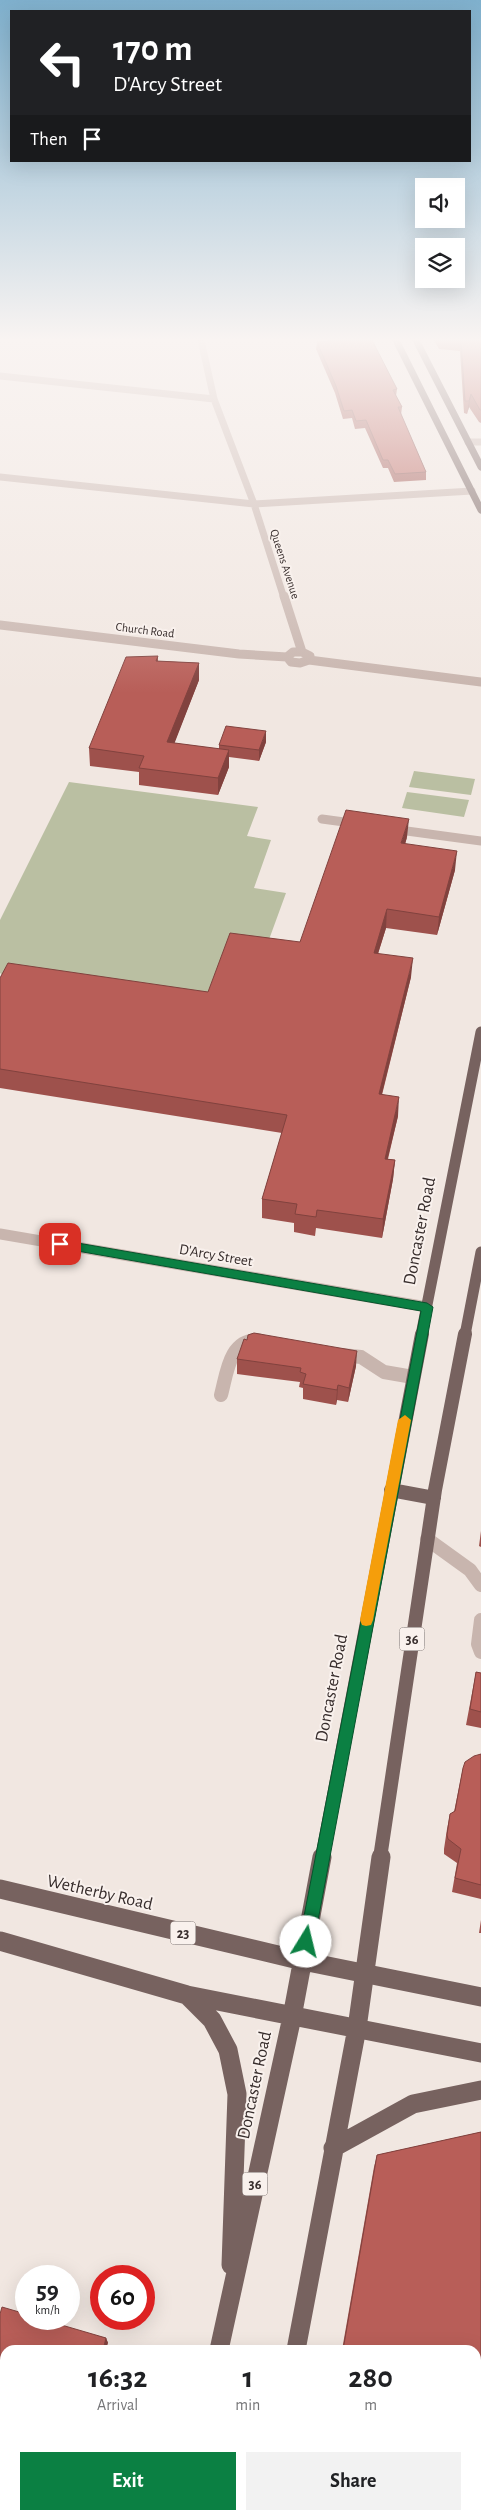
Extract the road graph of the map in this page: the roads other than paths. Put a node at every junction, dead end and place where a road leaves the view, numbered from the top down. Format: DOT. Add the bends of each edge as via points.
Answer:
graph roads {
  1 [pos="236,458"];
  2 [pos="455,458"];
  3 [pos="0,477"];
  4 [pos="472,491"];
  5 [pos="254,504"];
  6 [pos="481,510"];
  7 [pos="0,625"];
  8 [pos="302,652"];
  9 [pos="286,657"];
  10 [pos="309,660"];
  11 [pos="481,682"];
  12 [pos="322,819"];
  13 [pos="481,841"];
  14 [pos="481,1032"];
  15 [pos="0,1234"];
  16 [pos="481,1252"];
  17 [pos="427,1307"];
  18 [pos="272,1343"];
  19 [pos="328,1353"];
  20 [pos="413,1377"];
  21 [pos="221,1396"];
  22 [pos="391,1490"];
  23 [pos="434,1498"];
  24 [pos="427,1540"];
  25 [pos="481,1585"];
  26 [pos="481,1620"];
  27 [pos="481,1652"];
  28 [pos="0,1889"];
  29 [pos="0,1941"];
  30 [pos="303,1961"];
  31 [pos="366,1973"];
  32 [pos="187,1995"];
  33 [pos="481,1997"];
  34 [pos="292,2017"];
  35 [pos="357,2028"];
  36 [pos="481,2053"];
  37 [pos="481,2090"];
  38 [pos="333,2148"];
  39 [pos="231,2293"];
  40 [pos="220,2345"];
  41 [pos="297,2345"];
  1 -- 5 [label="street, Queens Avenue"];
  2 -- 4 [label="main road"];
  3 -- 5 [label="street"];
  4 -- 5 [label="street"];
  4 -- 6 [label="main road"];
  5 -- 8 [label="street, Queens Avenue"];
  7 -- 9 [label="street, Church Road"];
  8 -- 9 [label="street" via="290,653"];
  8 -- 10 [label="street" via="308,654"];
  9 -- 10 [label="street, Church Road" via="294,663"];
  10 -- 11 [label="street"];
  12 -- 13 [label="street"];
  14 -- 17 [label="main road, Doncaster Road / 36"];
  15 -- 17 [label="street, D'Arcy Street"];
  16 -- 23 [label="main road, 36"];
  17 -- 20 [label="main road, Doncaster Road / 36"];
  18 -- 21 [label="street" via="254,1339 244,1341 236,1348"];
  19 -- 20 [label="street" via="361,1356 384,1372"];
  20 -- 22 [label="main road, Doncaster Road / 36"];
  22 -- 23 [label="main road"];
  22 -- 30 [label="main road, Doncaster Road / 36"];
  23 -- 24 [label="main road, 36"];
  24 -- 25 [label="street" via="470,1570"];
  24 -- 31 [label="main road, 36"];
  26 -- 27 [label="street" via="478,1644"];
  28 -- 30 [label="main road, Wetherby Road / 23"];
  29 -- 32 [label="main road"];
  30 -- 31 [label="main road, Wetherby Road / 23"];
  30 -- 34 [label="main road, Doncaster Road / 36"];
  31 -- 33 [label="main road, Wetherby Road"];
  31 -- 35 [label="main road, 36"];
  32 -- 34 [label="main road"];
  32 -- 39 [label="main road" via="212,2020 228,2050 237,2094"];
  34 -- 35 [label="main road"];
  34 -- 39 [label="main road, Doncaster Road / 36"];
  35 -- 36 [label="main road"];
  35 -- 38 [label="main road, 36"];
  37 -- 38 [label="main road" via="413,2104"];
  38 -- 41 [label="main road, 36"];
  39 -- 40 [label="main road, Doncaster Road / 36"];
}
